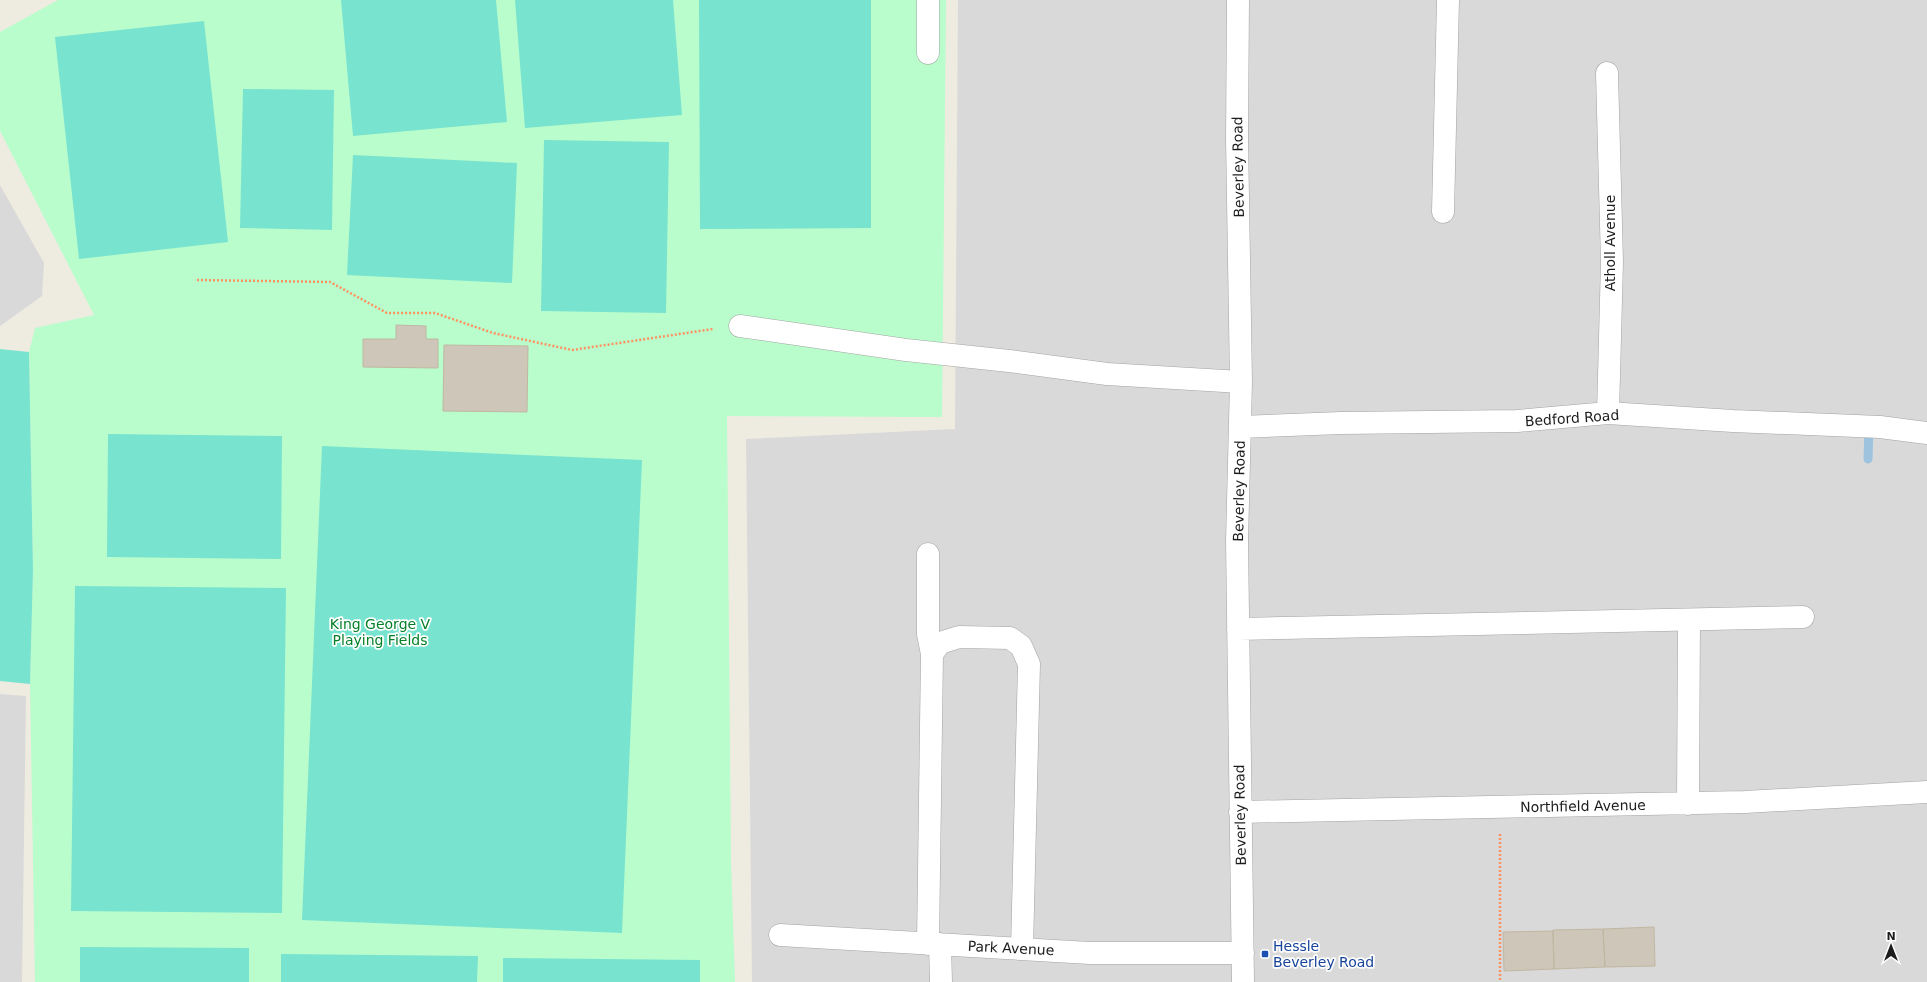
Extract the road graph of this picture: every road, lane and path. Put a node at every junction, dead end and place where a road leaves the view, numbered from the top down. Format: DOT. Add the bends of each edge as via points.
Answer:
graph roads {
  1 [pos="928,0"];
  2 [pos="1238,0"];
  3 [pos="1448,0"];
  4 [pos="928,53"];
  5 [pos="1607,72"];
  6 [pos="1443,212"];
  7 [pos="197,280"];
  8 [pos="740,326"];
  9 [pos="1241,382"];
  10 [pos="1608,413"];
  11 [pos="1240,427"];
  12 [pos="1927,433"];
  13 [pos="928,554"];
  14 [pos="1803,617"];
  15 [pos="1689,620"];
  16 [pos="1238,630"];
  17 [pos="932,654"];
  18 [pos="1927,792"];
  19 [pos="1688,804"];
  20 [pos="1500,808"];
  21 [pos="1240,812"];
  22 [pos="780,935"];
  23 [pos="934,944"];
  24 [pos="1022,949"];
  25 [pos="1243,953"];
  26 [pos="941,982"];
  27 [pos="1243,982"];
  28 [pos="1500,982"];
  1 -- 4 [label="street"];
  2 -- 9 [label="street, Beverley Road" via="1237,138"];
  3 -- 6 [label="street"];
  5 -- 10 [label="street, Atholl Avenue" via="1612,262"];
  7 -- 8 [label="path" via="330,282 387,312 435,313 493,333 572,350"];
  8 -- 9 [label="street" via="906,350 1107,374"];
  9 -- 11 [label="street, Beverley Road"];
  10 -- 11 [label="street, Bedford Road" via="1517,421"];
  10 -- 12 [label="street, Bedford Road" via="1880,427"];
  11 -- 16 [label="street, Beverley Road"];
  13 -- 17 [label="street" via="928,634"];
  14 -- 15 [label="street"];
  15 -- 16 [label="street"];
  15 -- 19 [label="street"];
  16 -- 21 [label="street, Beverley Road"];
  17 -- 23 [label="street"];
  17 -- 24 [label="street" via="940,643 959,637 1010,638 1021,646 1029,664"];
  18 -- 19 [label="street, Northfield Avenue"];
  19 -- 20 [label="street, Northfield Avenue"];
  20 -- 21 [label="street, Northfield Avenue"];
  20 -- 28 [label="path"];
  21 -- 25 [label="street, Beverley Road"];
  22 -- 23 [label="street, Park Avenue"];
  23 -- 24 [label="street, Park Avenue"];
  23 -- 26 [label="street"];
  24 -- 25 [label="street, Park Avenue" via="1090,953"];
  25 -- 27 [label="street, Beverley Road"];
}
